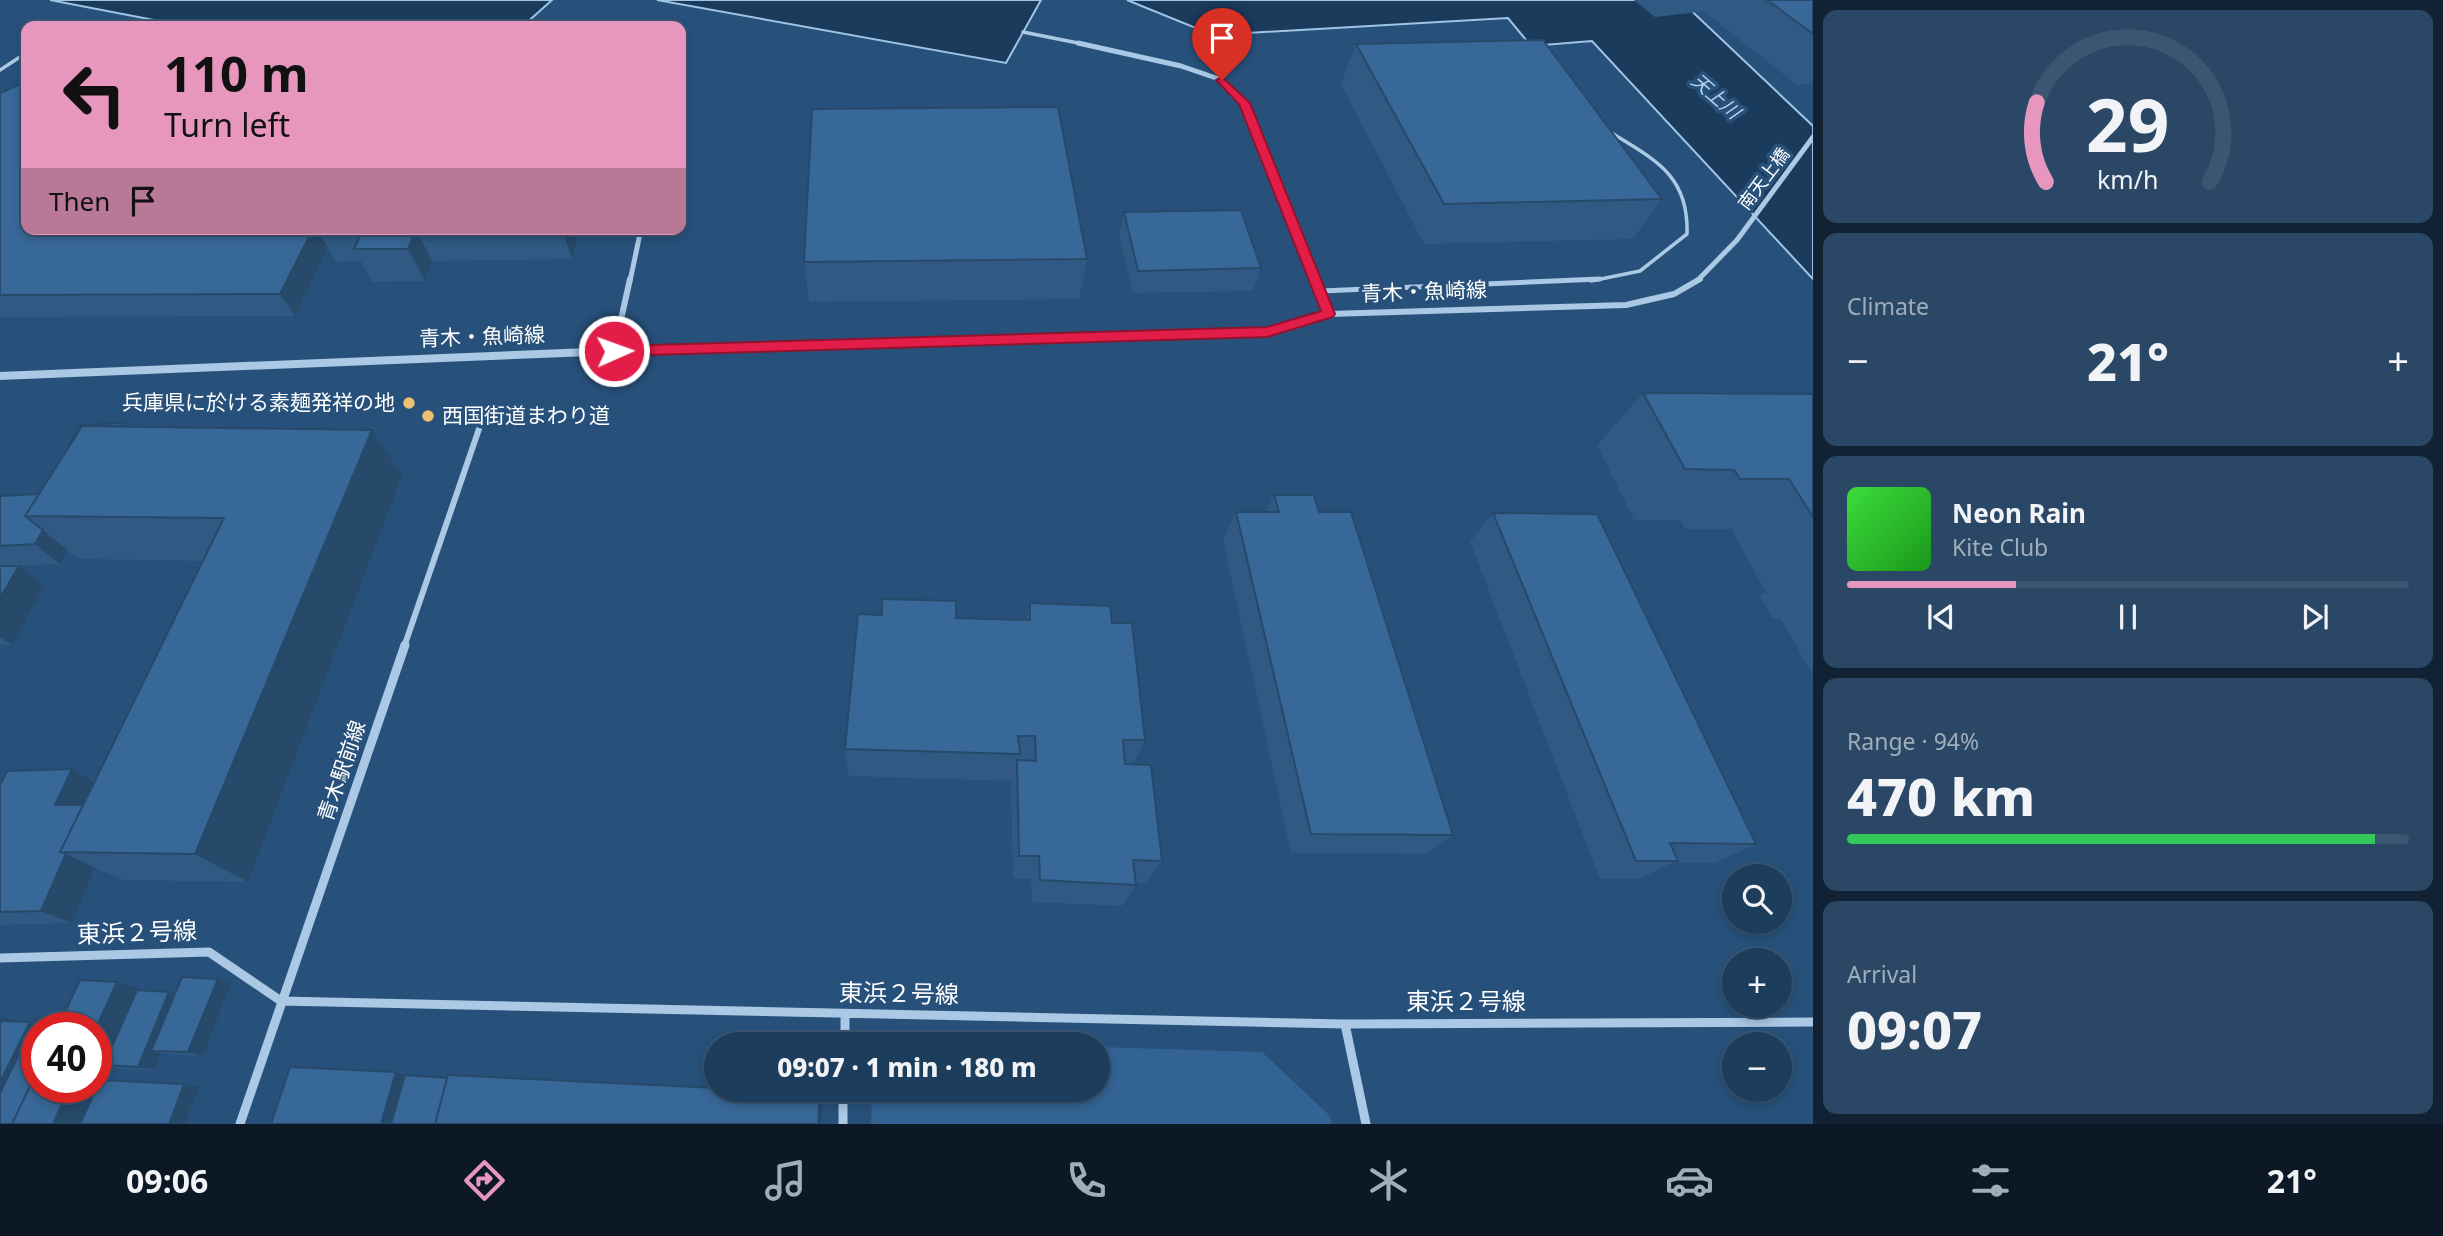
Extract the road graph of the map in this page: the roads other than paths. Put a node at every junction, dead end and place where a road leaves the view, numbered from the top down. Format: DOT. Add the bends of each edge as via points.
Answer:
graph roads {
  1 [pos="1023,32"];
  2 [pos="1078,43"];
  3 [pos="21,55"];
  4 [pos="0,70"];
  5 [pos="1603,128"];
  6 [pos="1813,137"];
  7 [pos="640,235"];
  8 [pos="1737,238"];
  9 [pos="1321,291"];
  10 [pos="1329,314"];
  11 [pos="614,351"];
  12 [pos="0,376"];
  13 [pos="479,429"];
  14 [pos="0,958"];
  15 [pos="281,1001"];
  16 [pos="845,1014"];
  17 [pos="1813,1022"];
  18 [pos="1345,1024"];
  19 [pos="845,1032"];
  20 [pos="844,1102"];
  21 [pos="240,1124"];
  22 [pos="843,1124"];
  23 [pos="1366,1124"];
  1 -- 2 [label="lane"];
  2 -- 9 [label="street" via="1222,80 1244,103"];
  3 -- 4 [label="lane"];
  5 -- 9 [label="lane" via="1666,169 1682,187 1689,217 1686,233 1640,271 1590,281"];
  6 -- 8 [label="street, 南天上橋"];
  7 -- 11 [label="street"];
  8 -- 10 [label="street, 青木・魚崎線" via="1689,287 1626,305"];
  9 -- 10 [label="street"];
  10 -- 11 [label="street, 青木・魚崎線" via="1267,332"];
  11 -- 12 [label="street, 青木・魚崎線"];
  13 -- 15 [label="street, 青木駅前線"];
  14 -- 15 [label="street, 東浜２号線" via="209,952"];
  15 -- 16 [label="street, 東浜２号線"];
  15 -- 21 [label="street, 青木駅前線"];
  16 -- 18 [label="street, 東浜２号線"];
  16 -- 19 [label="street"];
  17 -- 18 [label="street, 東浜２号線"];
  18 -- 23 [label="street"];
  20 -- 22 [label="street"];
}
